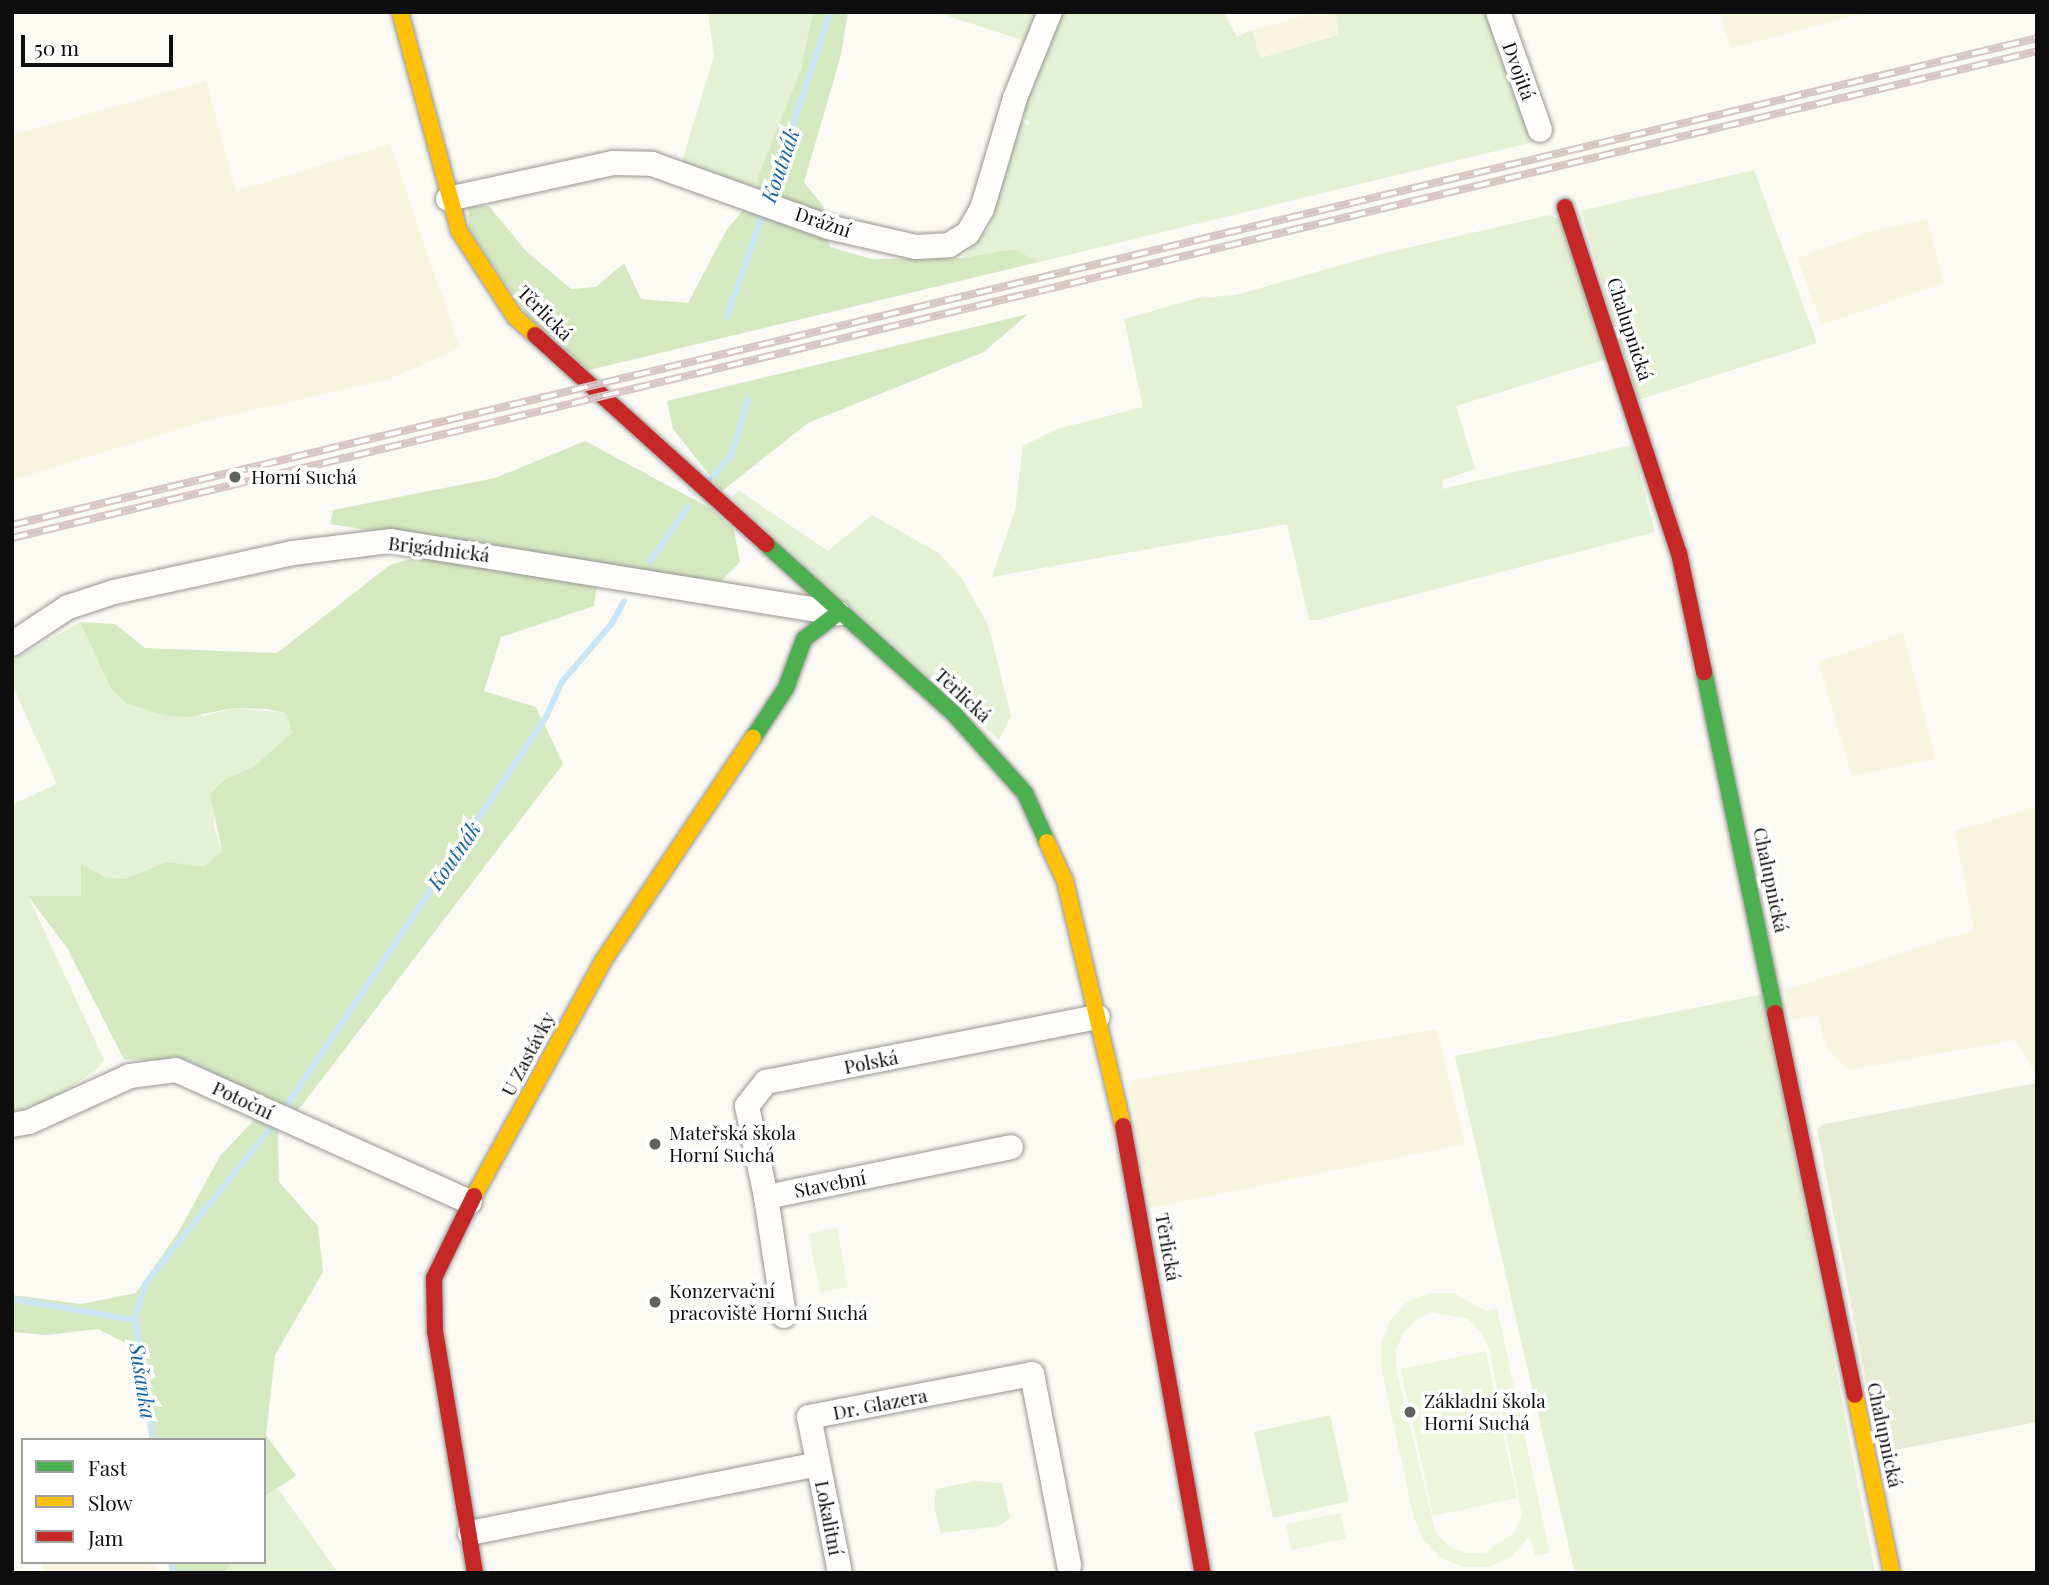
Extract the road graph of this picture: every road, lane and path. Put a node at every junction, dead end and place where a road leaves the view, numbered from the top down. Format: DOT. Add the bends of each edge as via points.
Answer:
graph roads {
  1 [pos="400,12"];
  2 [pos="1050,12"];
  3 [pos="1498,12"];
  4 [pos="1540,130"];
  5 [pos="448,199"];
  6 [pos="1565,207"];
  7 [pos="838,613"];
  8 [pos="12,644"];
  9 [pos="1098,1017"];
  10 [pos="12,1125"];
  11 [pos="1011,1147"];
  12 [pos="766,1197"];
  13 [pos="470,1202"];
  14 [pos="784,1316"];
  15 [pos="818,1464"];
  16 [pos="470,1533"];
  17 [pos="1069,1564"];
  18 [pos="475,1573"];
  19 [pos="840,1573"];
  20 [pos="1203,1573"];
  21 [pos="1892,1573"];
  1 -- 5 [label="street, Těrlická"];
  2 -- 5 [label="street, Drážní" via="1016,99 982,209 968,233 949,245 916,247 828,227 652,164 614,163"];
  3 -- 4 [label="street, Dvojitá"];
  5 -- 7 [label="street, Těrlická" via="474,259 515,317"];
  6 -- 21 [label="street, Chalupnická" via="1679,554"];
  7 -- 8 [label="street, Brigádnická" via="391,541 293,553 114,592 68,607"];
  7 -- 9 [label="street, Těrlická" via="954,714 1025,793 1065,881"];
  7 -- 13 [label="street, U Zastávky" via="804,639 786,688 603,961 495,1164"];
  9 -- 12 [label="street, Polská" via="766,1082 747,1107"];
  9 -- 20 [label="street, Těrlická" via="1135,1176"];
  10 -- 13 [label="street, Potoční" via="29,1122 130,1076 176,1070"];
  11 -- 12 [label="street, Stavební"];
  12 -- 14 [label="street, Stavební"];
  13 -- 16 [label="street, U Zastávky" via="434,1278 432,1301"];
  15 -- 16 [label="street"];
  15 -- 17 [label="street, Dr. Glazera" via="809,1418 1032,1374"];
  15 -- 19 [label="street, Lokalitní"];
  16 -- 18 [label="street, U Zastávky"];
}
